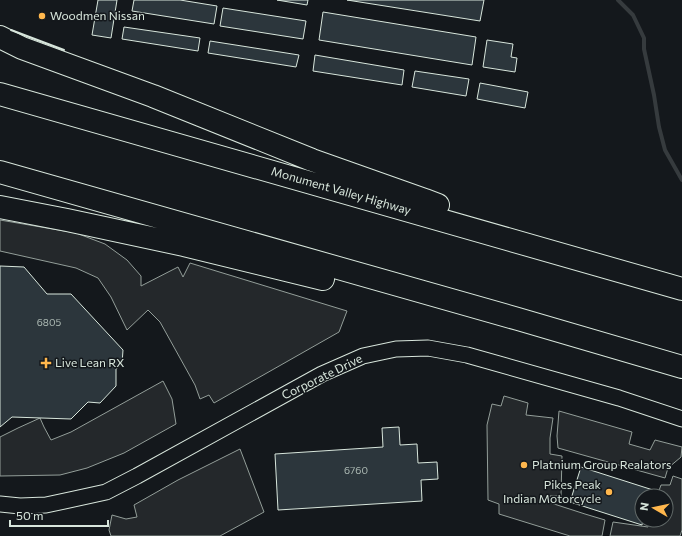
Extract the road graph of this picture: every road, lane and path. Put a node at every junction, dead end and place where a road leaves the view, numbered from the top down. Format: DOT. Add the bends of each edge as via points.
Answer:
graph roads {
  1 [pos="0,37"];
  2 [pos="0,46"];
  3 [pos="22,48"];
  4 [pos="0,94"];
  5 [pos="0,172"];
  6 [pos="0,207"];
  7 [pos="526,243"];
  8 [pos="682,289"];
  9 [pos="518,319"];
  10 [pos="672,364"];
  11 [pos="682,419"];
  12 [pos="0,504"];
  1 -- 3 [label="highway"];
  2 -- 3 [label="highway"];
  3 -- 7 [label="highway" via="153,96 312,160 425,200"];
  4 -- 7 [label="highway, Monument Valley Highway"];
  5 -- 9 [label="highway"];
  6 -- 9 [label="highway" via="184,245 389,295"];
  7 -- 8 [label="highway, Monument Valley Highway"];
  9 -- 10 [label="highway"];
  11 -- 12 [label="street, Corporate Drive" via="619,398 467,356 428,348 396,349 363,356 322,374 106,492 46,504"];
}
